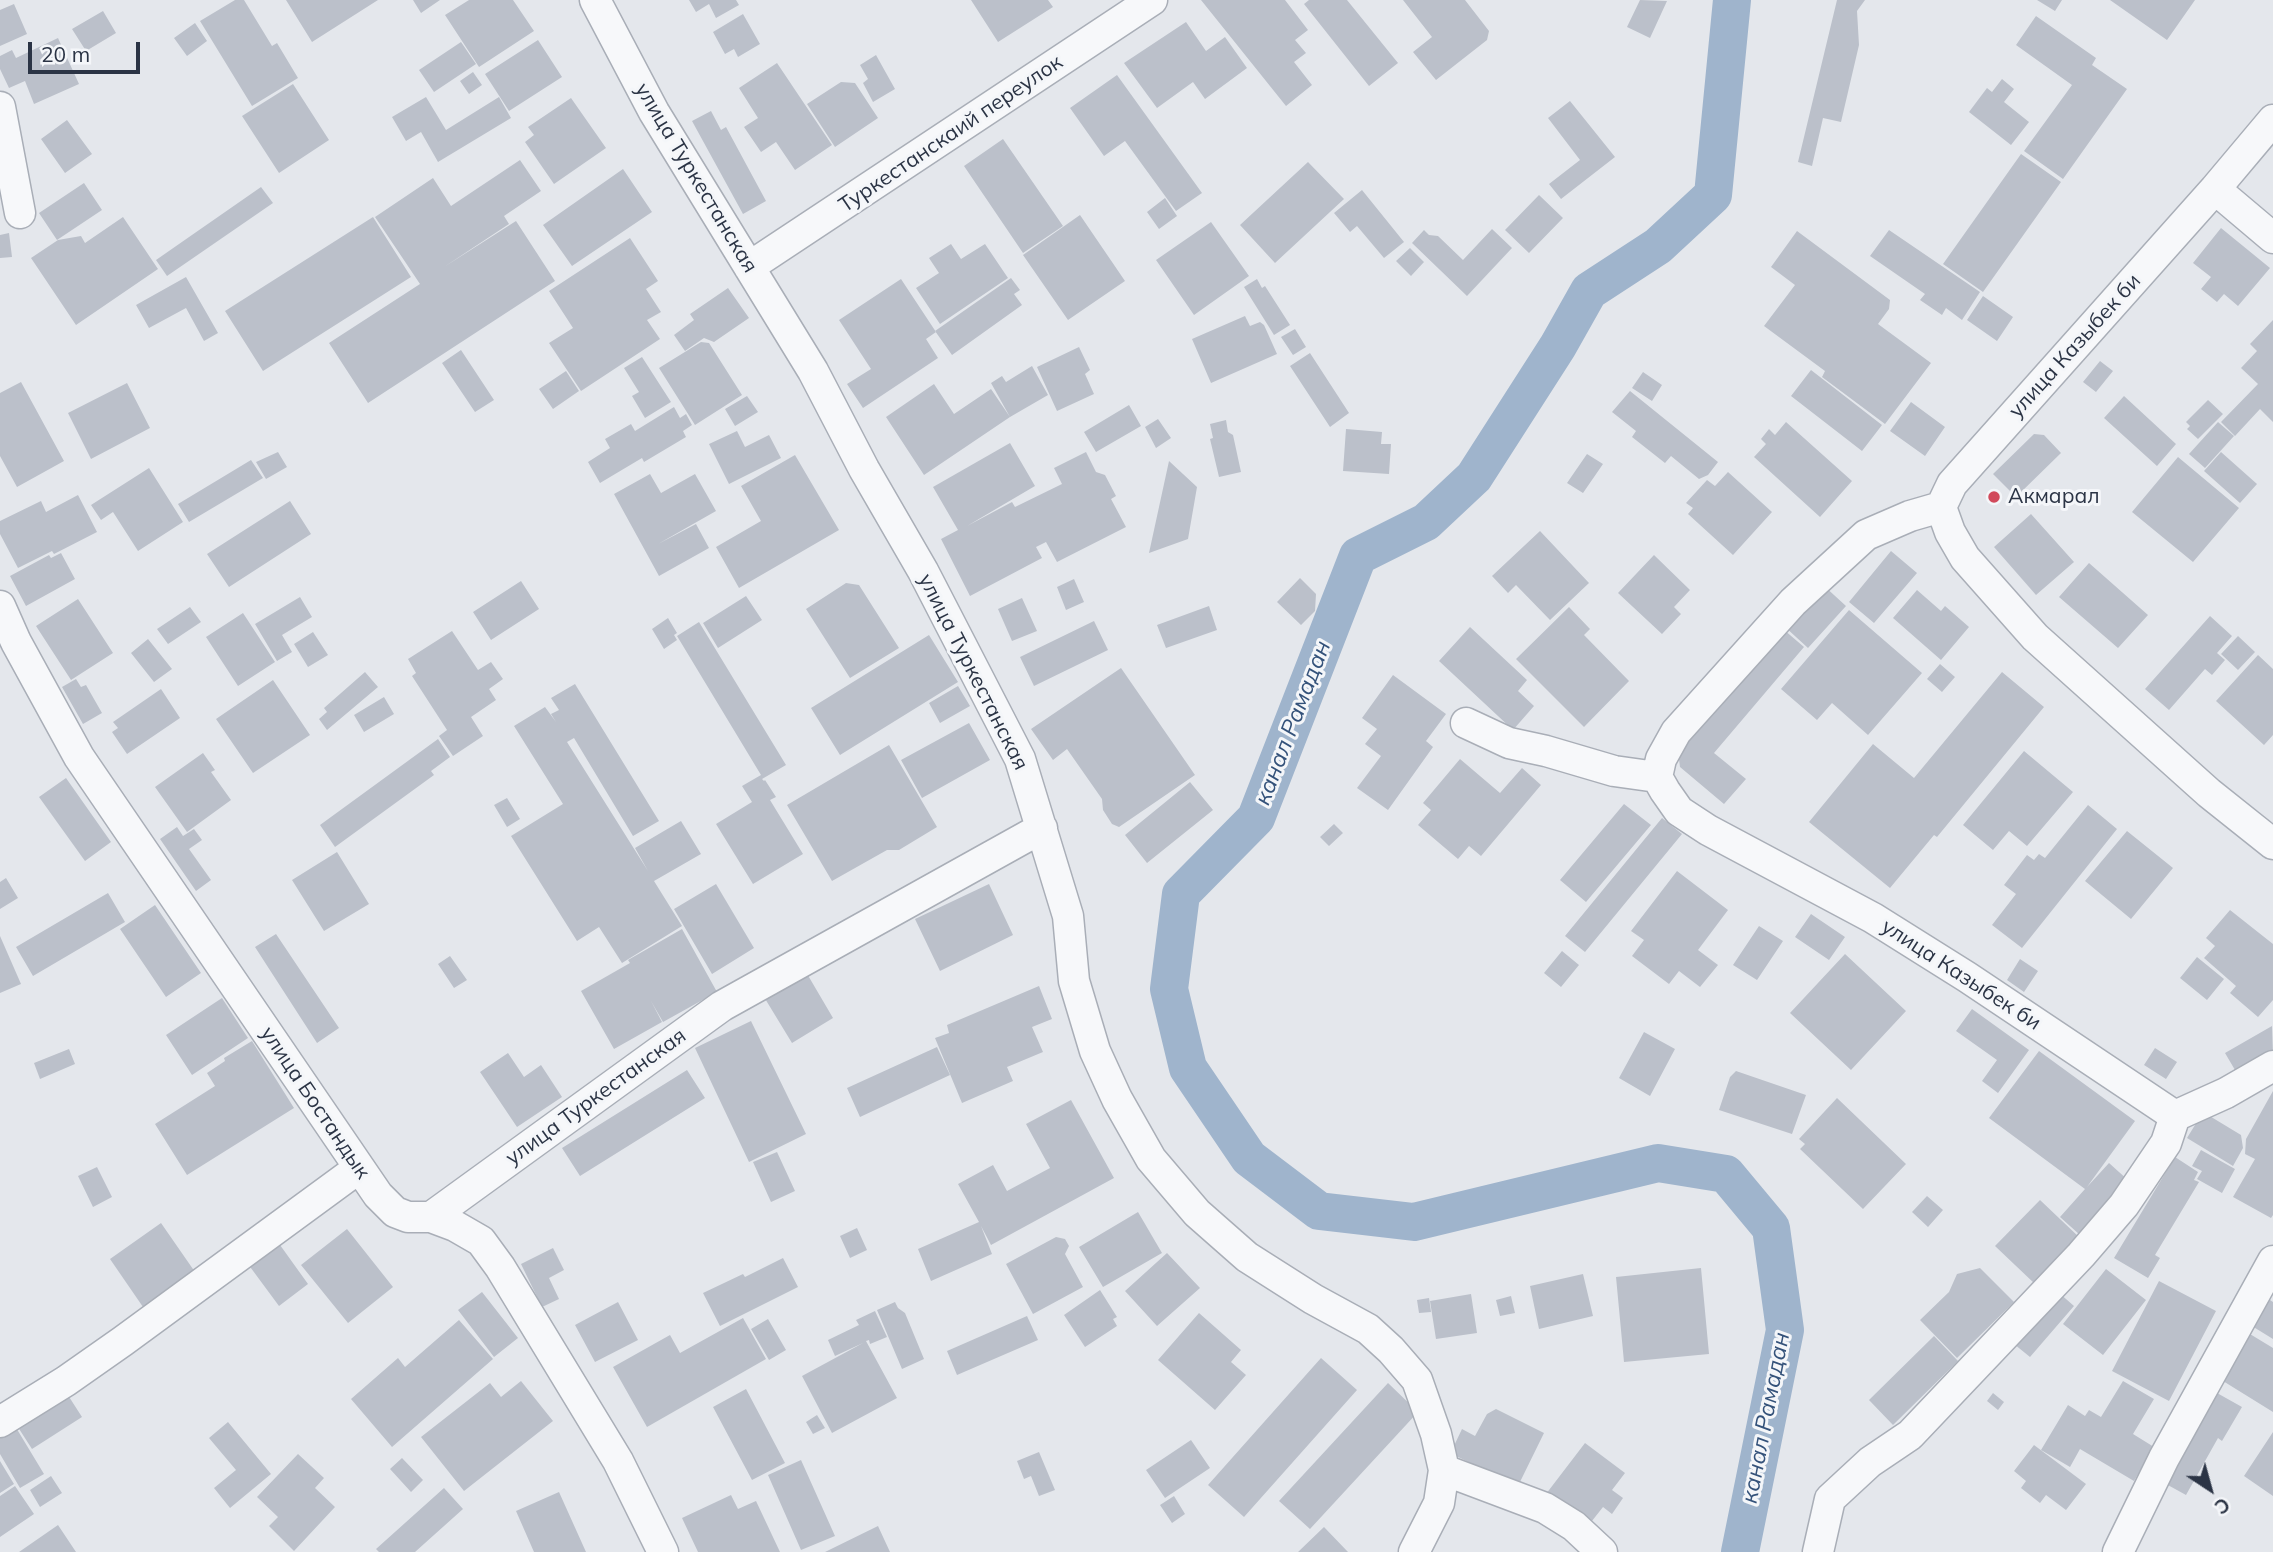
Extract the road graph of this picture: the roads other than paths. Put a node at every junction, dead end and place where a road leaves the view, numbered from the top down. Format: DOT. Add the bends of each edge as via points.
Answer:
graph roads {
  1 [pos="595,0"];
  2 [pos="1152,0"];
  3 [pos="0,107"];
  4 [pos="2273,120"];
  5 [pos="2215,189"];
  6 [pos="20,213"];
  7 [pos="2273,238"];
  8 [pos="749,267"];
  9 [pos="1941,507"];
  10 [pos="0,606"];
  11 [pos="1466,723"];
  12 [pos="1657,776"];
  13 [pos="1042,828"];
  14 [pos="2273,844"];
  15 [pos="2273,1066"];
  16 [pos="2175,1116"];
  17 [pos="359,1168"];
  18 [pos="431,1217"];
  19 [pos="2273,1261"];
  20 [pos="0,1422"];
  21 [pos="1444,1470"];
  22 [pos="663,1552"];
  23 [pos="1414,1552"];
  24 [pos="1602,1552"];
  25 [pos="1818,1552"];
  26 [pos="2118,1552"];
  1 -- 8 [label="street, улица Туркестанская" via="654,112"];
  2 -- 8 [label="street, Туркестанскаий переулок"];
  3 -- 6 [label="street"];
  4 -- 5 [label="street, улица Казыбек би"];
  5 -- 7 [label="street"];
  5 -- 9 [label="street, улица Казыбек би" via="1952,485"];
  8 -- 13 [label="street, улица Туркестанская" via="813,371 923,571 1020,759"];
  9 -- 12 [label="street" via="1866,535 1793,602 1676,732"];
  9 -- 14 [label="street" via="1965,558 2035,636 2209,793"];
  10 -- 17 [label="street, улица Бостандык" via="79,757"];
  11 -- 12 [label="street" via="1509,743 1614,771"];
  12 -- 16 [label="street, улица Казыбек би" via="1679,811 1873,918"];
  13 -- 18 [label="street, улица Туркестанская" via="722,1006"];
  13 -- 21 [label="street" via="1068,916 1074,981 1095,1051 1151,1159 1197,1213 1247,1257 1368,1329 1391,1350 1418,1380"];
  15 -- 16 [label="street"];
  16 -- 25 [label="street" via="2152,1164 2081,1255 1910,1435 1870,1462 1830,1499"];
  17 -- 18 [label="street, улица Бостандык" via="395,1212"];
  17 -- 20 [label="street" via="123,1341"];
  18 -- 22 [label="street, улица Бостандык" via="481,1241 500,1267 618,1461"];
  19 -- 26 [label="street" via="2164,1458"];
  21 -- 23 [label="street" via="1439,1503"];
  21 -- 24 [label="street" via="1545,1508"];
}
